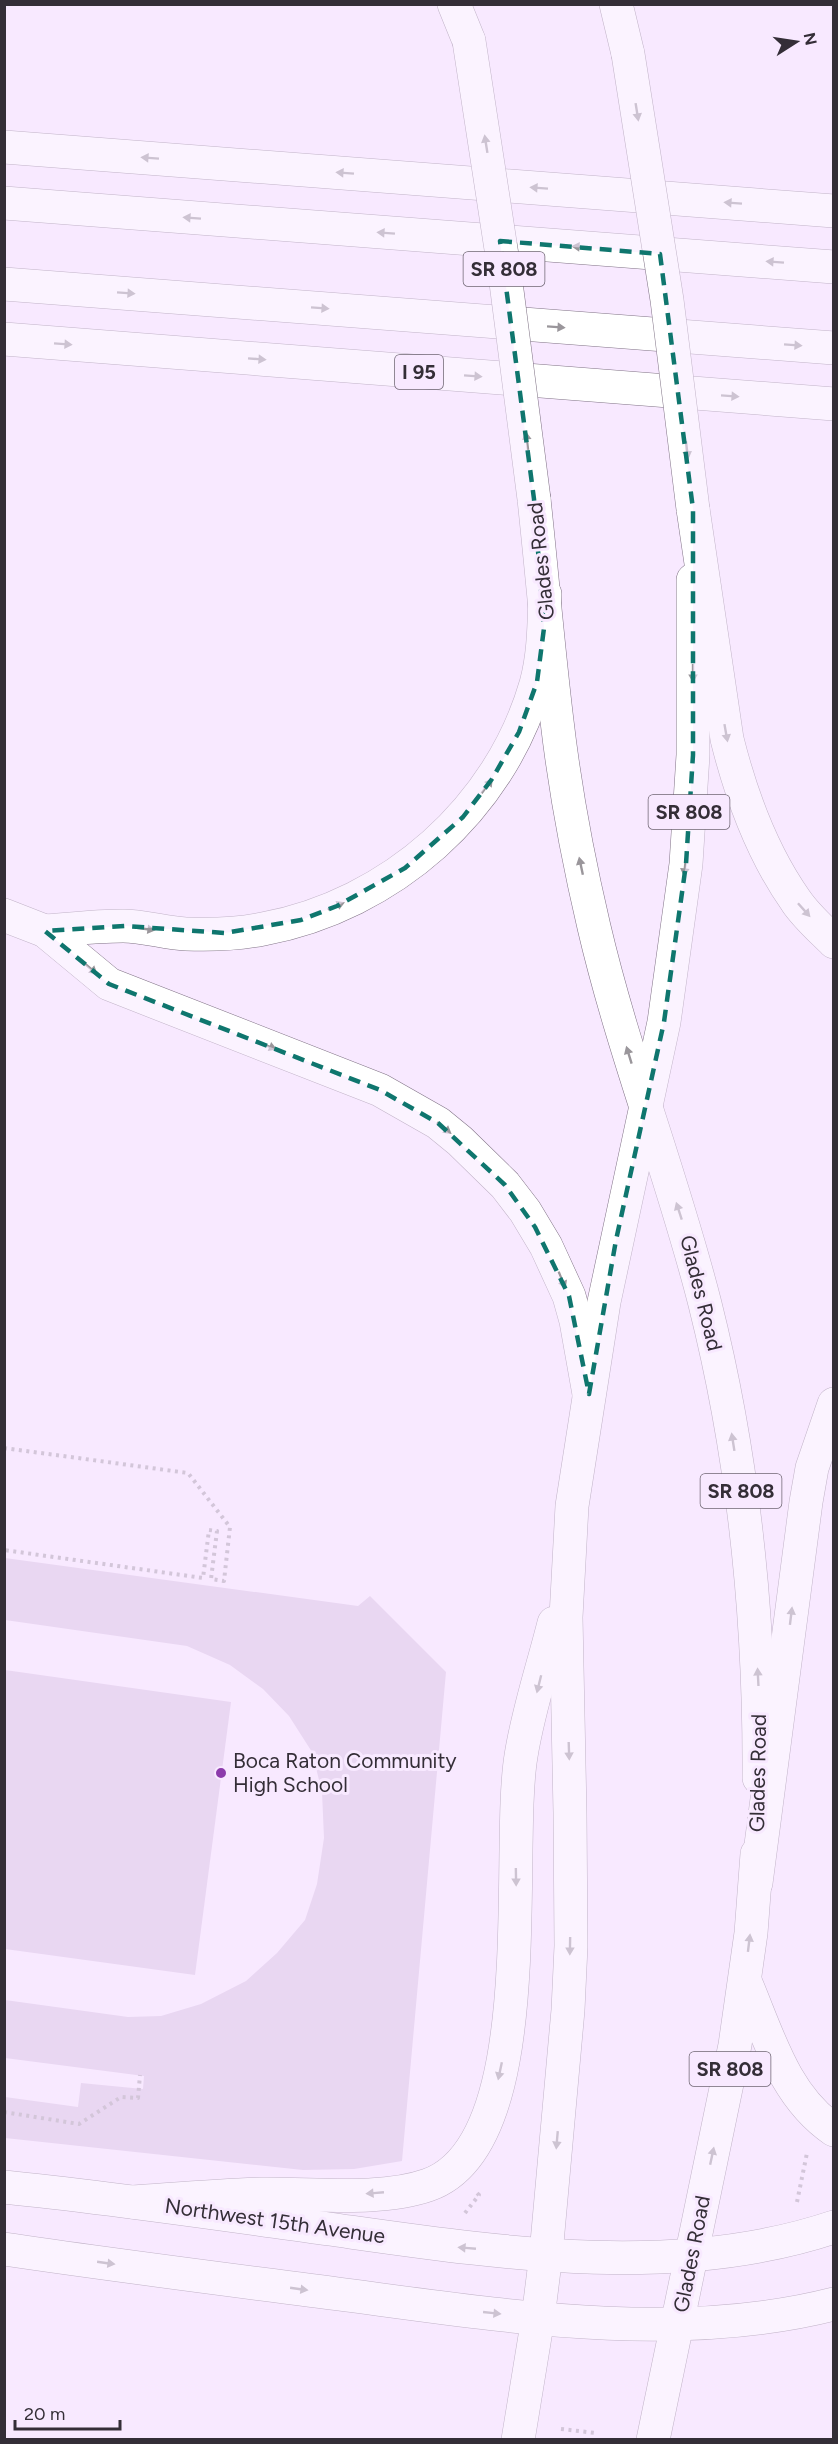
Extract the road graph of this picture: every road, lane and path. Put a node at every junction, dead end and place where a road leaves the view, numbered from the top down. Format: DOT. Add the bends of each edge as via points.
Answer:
graph roads {
  1 [pos="454,4"];
  2 [pos="462,4"];
  3 [pos="616,4"];
  4 [pos="469,41"];
  5 [pos="4,147"];
  6 [pos="4,203"];
  7 [pos="834,211"];
  8 [pos="834,267"];
  9 [pos="4,284"];
  10 [pos="4,339"];
  11 [pos="834,348"];
  12 [pos="834,404"];
  13 [pos="693,509"];
  14 [pos="545,594"];
  15 [pos="4,915"];
  16 [pos="45,931"];
  17 [pos="834,942"];
  18 [pos="646,1111"];
  19 [pos="589,1394"];
  20 [pos="834,1404"];
  21 [pos="4,1448"];
  22 [pos="4,1550"];
  23 [pos="568,1566"];
  24 [pos="756,1883"];
  25 [pos="745,1981"];
  26 [pos="140,2075"];
  27 [pos="4,2112"];
  28 [pos="834,2130"];
  29 [pos="807,2152"];
  30 [pos="4,2187"];
  31 [pos="134,2202"];
  32 [pos="796,2206"];
  33 [pos="834,2227"];
  34 [pos="4,2249"];
  35 [pos="546,2254"];
  36 [pos="692,2254"];
  37 [pos="834,2304"];
  38 [pos="538,2318"];
  39 [pos="678,2323"];
  40 [pos="561,2429"];
  41 [pos="596,2433"];
  42 [pos="518,2439"];
  43 [pos="653,2439"];
  1 -- 4 [label="main road"];
  2 -- 4 [label="main road, Glades Road / SR 808"];
  3 -- 13 [label="main road, Glades Road / SR 808, one-way, bridge" via="628,54 667,300"];
  14 -- 4 [label="main road, Glades Road / SR 808, one-way, bridge" via="505,275"];
  7 -- 5 [label="main road, one-way"];
  8 -- 6 [label="main road, one-way"];
  9 -- 11 [label="main road, one-way"];
  10 -- 12 [label="main road, I 95, one-way"];
  13 -- 17 [label="main road, one-way" via="735,771 780,876 797,903"];
  13 -- 18 [label="main road, Glades Road / SR 808, one-way" via="693,755 686,864 664,1022"];
  16 -- 14 [label="main road, one-way" via="124,926 187,934 262,929 337,906 405,868 463,817 492,779 519,732 538,673"];
  18 -- 14 [label="main road, Glades Road / SR 808, one-way" via="606,975 573,830 557,721"];
  15 -- 16 [label="main road"];
  16 -- 19 [label="main road, one-way" via="110,984 380,1090 438,1123 460,1141 505,1185 546,1246 571,1304"];
  18 -- 19 [label="main road, Glades Road / SR 808" via="614,1250"];
  24 -- 18 [label="main road, Glades Road / SR 808, one-way" via="759,1703 741,1491 706,1307"];
  19 -- 23 [label="main road, Glades Road / SR 808" via="572,1506"];
  24 -- 20 [label="main road, one-way" via="806,1502 812,1468"];
  21 -- 22 [label="path" via="188,1473 230,1527 224,1581 211,1579 217,1531 209,1530 203,1578"];
  23 -- 31 [label="main road, one-way" via="521,1756 511,2012 494,2100 470,2151 440,2179 428,2186 404,2190"];
  23 -- 35 [label="main road, Glades Road / SR 808, one-way" via="571,1946"];
  25 -- 24 [label="main road, Glades Road / SR 808, one-way"];
  25 -- 28 [label="main road" via="790,2085 811,2114"];
  36 -- 25 [label="main road, Glades Road / SR 808, one-way"];
  26 -- 27 [label="path" via="138,2098 121,2097 79,2124"];
  29 -- 32 [label="path"];
  30 -- 31 [label="main road, Northwest 15th Avenue"];
  35 -- 31 [label="main road, Northwest 15th Avenue, one-way" via="459,2247"];
  33 -- 36 [label="main road, Northwest 15th Avenue" via="759,2247"];
  34 -- 38 [label="main road, one-way"];
  35 -- 36 [label="main road, Northwest 15th Avenue"];
  35 -- 38 [label="main road, Glades Road / SR 808"];
  36 -- 39 [label="main road, Glades Road / SR 808"];
  37 -- 39 [label="main road" via="774,2317"];
  38 -- 39 [label="main road"];
  38 -- 42 [label="main road, Glades Road / SR 808"];
  39 -- 43 [label="main road, Glades Road / SR 808"];
  40 -- 41 [label="path"];
}
